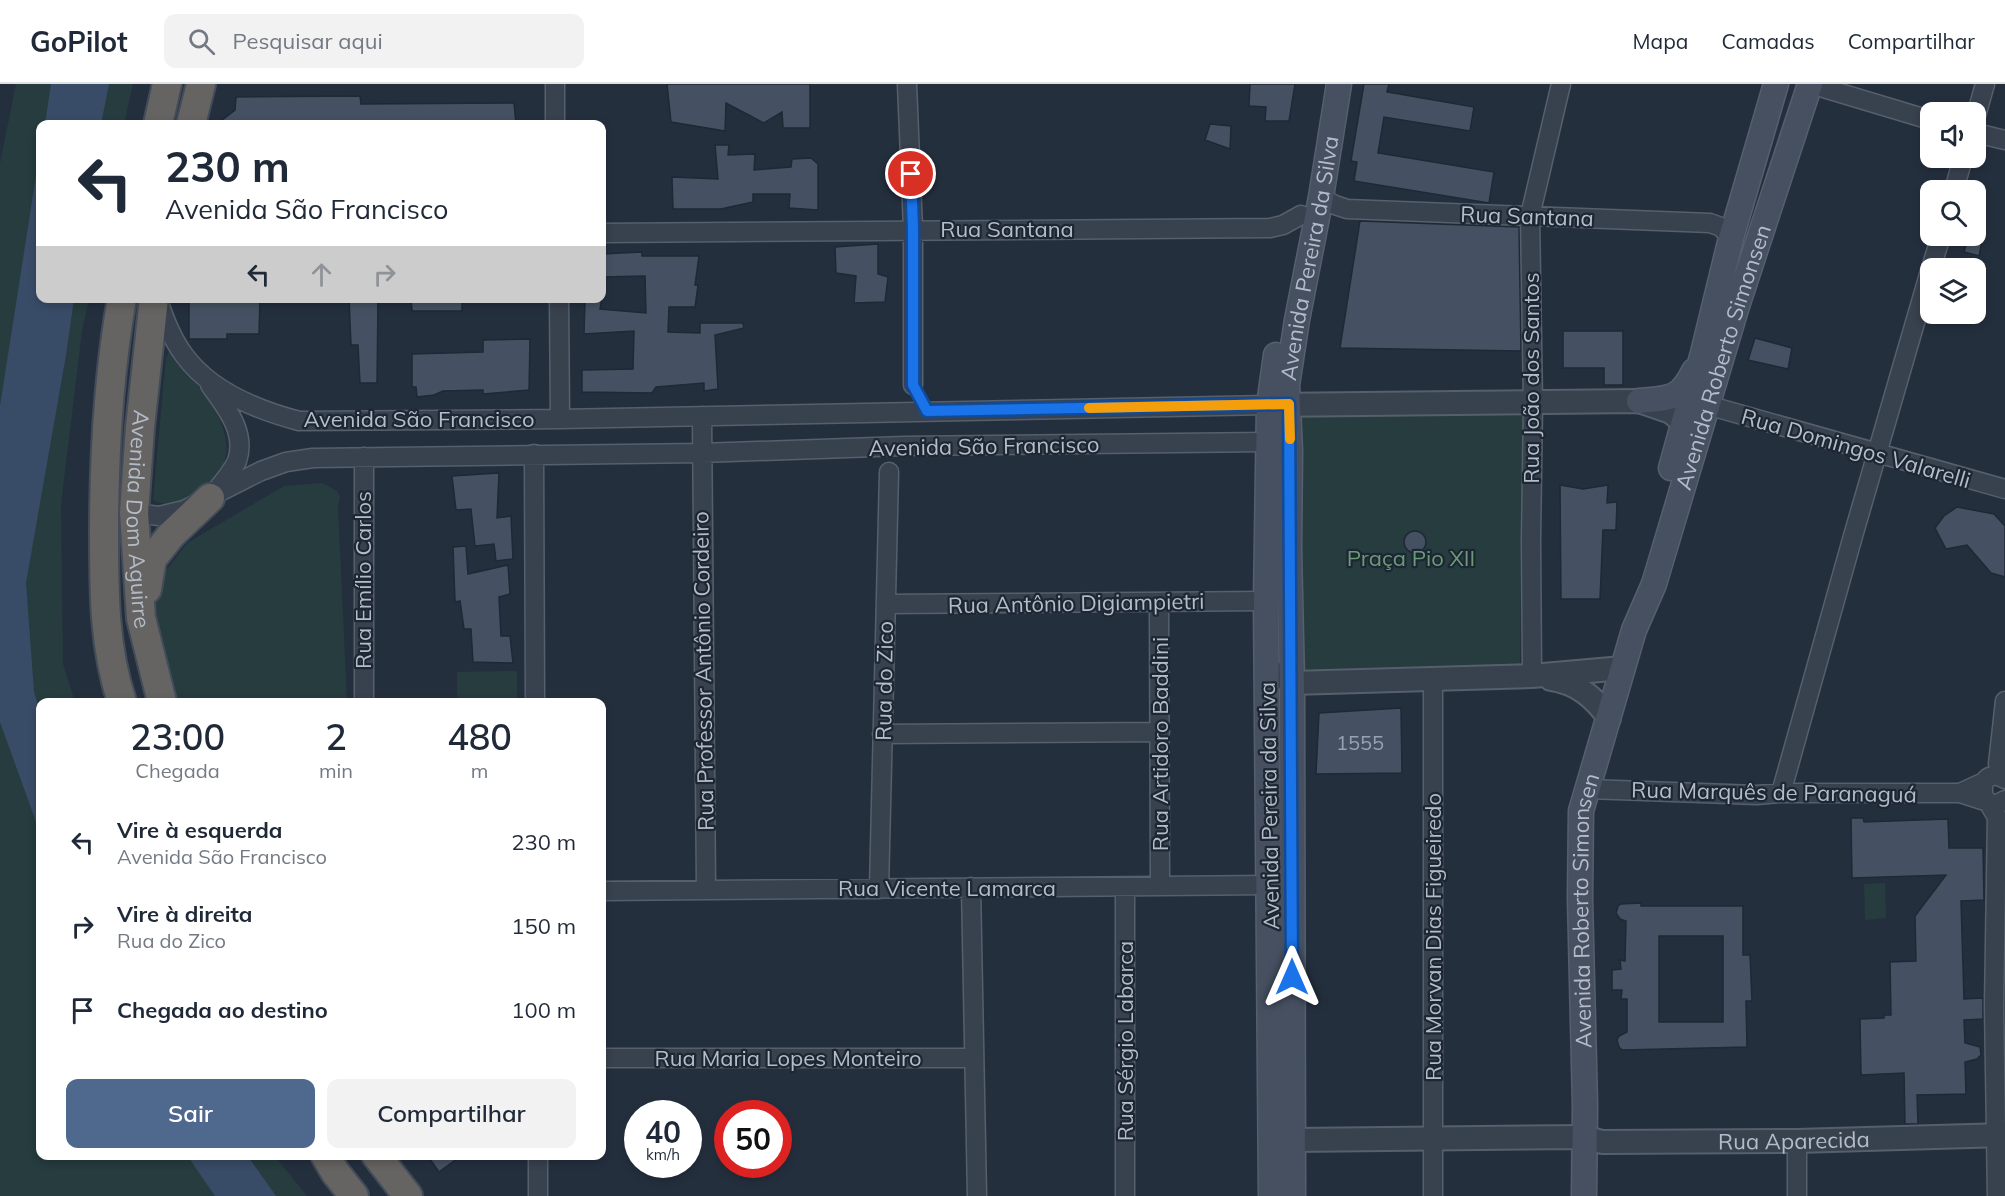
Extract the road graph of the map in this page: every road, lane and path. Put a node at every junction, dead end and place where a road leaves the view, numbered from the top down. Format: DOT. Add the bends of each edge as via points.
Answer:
graph roads {
  1 [pos="167,84"];
  2 [pos="201,84"];
  3 [pos="555,84"];
  4 [pos="907,84"];
  5 [pos="1323,84"];
  6 [pos="1339,84"];
  7 [pos="1561,84"];
  8 [pos="1776,84"];
  9 [pos="1810,84"];
  10 [pos="1984,84"];
  11 [pos="1980,102"];
  12 [pos="1920,117"];
  13 [pos="159,120"];
  14 [pos="192,120"];
  15 [pos="555,120"];
  16 [pos="1986,135"];
  17 [pos="2005,140"];
  18 [pos="1321,197"];
  19 [pos="1301,215"];
  20 [pos="1530,216"];
  21 [pos="913,229"];
  22 [pos="606,233"];
  23 [pos="1731,238"];
  24 [pos="121,303"];
  25 [pos="154,303"];
  26 [pos="157,303"];
  27 [pos="559,303"];
  28 [pos="1737,306"];
  29 [pos="1920,308"];
  30 [pos="1703,353"];
  31 [pos="204,376"];
  32 [pos="913,385"];
  33 [pos="1639,401"];
  34 [pos="1533,403"];
  35 [pos="1279,404"];
  36 [pos="1707,405"];
  37 [pos="927,411"];
  38 [pos="902,412"];
  39 [pos="702,416"];
  40 [pos="560,419"];
  41 [pos="1684,423"];
  42 [pos="1267,442"];
  43 [pos="904,446"];
  44 [pos="878,447"];
  45 [pos="701,453"];
  46 [pos="534,454"];
  47 [pos="1878,455"];
  48 [pos="364,458"];
  49 [pos="104,465"];
  50 [pos="889,472"];
  51 [pos="2005,489"];
  52 [pos="210,498"];
  53 [pos="134,513"];
  54 [pos="1658,571"];
  55 [pos="1266,601"];
  56 [pos="1159,602"];
  57 [pos="886,604"];
  58 [pos="141,618"];
  59 [pos="1634,630"];
  60 [pos="1623,668"];
  61 [pos="1268,669"];
  62 [pos="1532,676"];
  63 [pos="1433,678"];
  64 [pos="1292,683"];
  65 [pos="121,698"];
  66 [pos="161,698"];
  67 [pos="364,698"];
  68 [pos="535,698"];
  69 [pos="2005,701"];
  70 [pos="1609,718"];
  71 [pos="1160,732"];
  72 [pos="882,734"];
  73 [pos="1998,776"];
  74 [pos="1588,789"];
  75 [pos="1780,793"];
  76 [pos="1960,793"];
  77 [pos="2000,802"];
  78 [pos="1281,885"];
  79 [pos="1160,886"];
  80 [pos="1125,887"];
  81 [pos="971,888"];
  82 [pos="706,889"];
  83 [pos="879,889"];
  84 [pos="606,891"];
  85 [pos="606,1058"];
  86 [pos="974,1058"];
  87 [pos="2001,1135"];
  88 [pos="1433,1137"];
  89 [pos="1584,1137"];
  90 [pos="1797,1140"];
  91 [pos="1283,1142"];
  92 [pos="328,1160"];
  93 [pos="380,1160"];
  94 [pos="538,1160"];
  95 [pos="354,1196"];
  96 [pos="408,1196"];
  97 [pos="538,1196"];
  98 [pos="977,1196"];
  99 [pos="1125,1196"];
  100 [pos="1271,1196"];
  101 [pos="1293,1196"];
  102 [pos="1433,1196"];
  103 [pos="1584,1196"];
  104 [pos="1797,1196"];
  105 [pos="1996,1196"];
  1 -- 13 [label="highway"];
  2 -- 14 [label="highway"];
  3 -- 15 [label="street"];
  4 -- 21 [label="street"];
  5 -- 19 [label="main road, Avenida Pereira da Silva"];
  6 -- 18 [label="main road, Avenida Pereira da Silva"];
  7 -- 20 [label="street, Rua João dos Santos"];
  8 -- 23 [label="main road, Avenida Roberto Simonsen"];
  9 -- 12 [label="street"];
  9 -- 28 [label="main road, Avenida Roberto Simonsen"];
  10 -- 11 [label="street"];
  16 -- 17 [label="street"];
  18 -- 20 [label="street, Rua Santana" via="1347,209"];
  18 -- 35 [label="main road, Avenida Pereira da Silva" via="1287,386"];
  19 -- 21 [label="street, Rua Santana" via="1270,228"];
  19 -- 35 [label="main road, Avenida Pereira da Silva"];
  20 -- 23 [label="street, Rua Santana" via="1710,223 1721,227"];
  20 -- 34 [label="street, Rua João dos Santos"];
  21 -- 22 [label="street, Rua Santana"];
  21 -- 32 [label="street"];
  23 -- 28 [label="main road" via="1741,259"];
  23 -- 30 [label="main road, Avenida Roberto Simonsen"];
  24 -- 49 [label="highway, Avenida Dom Aguirre"];
  25 -- 53 [label="highway, Avenida Dom Aguirre"];
  26 -- 31 [label="street, Avenida São Francisco" via="174,340"];
  27 -- 40 [label="street"];
  28 -- 36 [label="main road, Avenida Roberto Simonsen"];
  29 -- 47 [label="street"];
  30 -- 33 [label="main road" via="1683,391"];
  30 -- 36 [label="main road" via="1699,398"];
  30 -- 41 [label="main road, Avenida Roberto Simonsen"];
  31 -- 40 [label="street, Avenida São Francisco" via="248,404 298,421"];
  31 -- 52 [label="street" via="230,412 238,432 239,451 230,473"];
  32 -- 37 [label="street"];
  32 -- 38 [label="street"];
  33 -- 34 [label="street"];
  33 -- 41 [label="street" via="1671,412"];
  34 -- 35 [label="street"];
  34 -- 62 [label="street, Rua João dos Santos"];
  35 -- 37 [label="street, Avenida São Francisco"];
  35 -- 42 [label="main road, Avenida Pereira da Silva"];
  35 -- 64 [label="main road, Avenida Pereira da Silva" via="1289,548"];
  36 -- 47 [label="street, Rua Domingos Valarelli"];
  36 -- 54 [label="main road, Avenida Roberto Simonsen"];
  37 -- 38 [label="street, Avenida São Francisco"];
  38 -- 39 [label="street, Avenida São Francisco"];
  39 -- 40 [label="street, Avenida São Francisco"];
  39 -- 45 [label="street"];
  41 -- 54 [label="main road" via="1688,439 1662,529"];
  41 -- 59 [label="main road, Avenida Roberto Simonsen" via="1639,580"];
  42 -- 43 [label="street, Avenida São Francisco"];
  42 -- 55 [label="main road, Avenida Pereira da Silva"];
  43 -- 44 [label="street, Avenida São Francisco"];
  43 -- 50 [label="street, Rua do Zico"];
  44 -- 45 [label="street, Avenida São Francisco"];
  44 -- 50 [label="street, Rua do Zico"];
  45 -- 46 [label="street, Avenida São Francisco"];
  45 -- 82 [label="street, Rua Professor Antônio Cordeiro"];
  46 -- 48 [label="street, Avenida São Francisco"];
  46 -- 68 [label="street"];
  47 -- 51 [label="street, Rua Domingos Valarelli"];
  47 -- 75 [label="street"];
  48 -- 52 [label="street, Avenida São Francisco" via="286,462"];
  48 -- 67 [label="street, Rua Emílio Carlos"];
  49 -- 53 [label="highway" via="111,494 118,504"];
  49 -- 65 [label="highway, Avenida Dom Aguirre" via="105,610"];
  50 -- 57 [label="street, Rua do Zico"];
  52 -- 53 [label="street, Avenida São Francisco" via="159,516"];
  52 -- 58 [label="highway" via="171,535 152,560"];
  53 -- 58 [label="highway, Avenida Dom Aguirre"];
  54 -- 59 [label="main road, Avenida Roberto Simonsen"];
  55 -- 56 [label="street, Rua Antônio Digiampietri"];
  55 -- 61 [label="main road, Avenida Pereira da Silva"];
  56 -- 57 [label="street, Rua Antônio Digiampietri"];
  56 -- 71 [label="street, Rua Artidoro Baddini"];
  57 -- 72 [label="street, Rua do Zico"];
  58 -- 66 [label="highway, Avenida Dom Aguirre"];
  59 -- 60 [label="main road, Avenida Roberto Simonsen"];
  60 -- 62 [label="street"];
  60 -- 70 [label="main road, Avenida Roberto Simonsen"];
  61 -- 64 [label="street, Avenida Pereira da Silva"];
  61 -- 78 [label="main road, Avenida Pereira da Silva"];
  62 -- 63 [label="street"];
  62 -- 70 [label="street" via="1572,684 1590,695"];
  63 -- 64 [label="street"];
  63 -- 88 [label="street, Rua Morvan Dias Figueiredo"];
  64 -- 78 [label="main road, Avenida Pereira da Silva"];
  69 -- 73 [label="street"];
  70 -- 74 [label="main road, Avenida Roberto Simonsen"];
  71 -- 72 [label="street"];
  71 -- 79 [label="street, Rua Artidoro Baddini"];
  72 -- 83 [label="street, Rua do Zico"];
  73 -- 76 [label="street, Rua Marquês de Paranaguá"];
  73 -- 77 [label="street" via="1982,789 1983,796"];
  74 -- 75 [label="street, Rua Marquês de Paranaguá"];
  74 -- 89 [label="main road, Avenida Roberto Simonsen" via="1581,811 1580,897"];
  75 -- 76 [label="street, Rua Marquês de Paranaguá"];
  76 -- 77 [label="street, Rua Marquês de Paranaguá"];
  77 -- 87 [label="street" via="1996,817 1994,1006"];
  78 -- 79 [label="street, Rua Vicente Lamarca"];
  78 -- 91 [label="main road, Avenida Pereira da Silva"];
  79 -- 80 [label="street, Rua Vicente Lamarca"];
  80 -- 81 [label="street, Rua Vicente Lamarca"];
  80 -- 99 [label="street, Rua Sérgio Labarca"];
  81 -- 83 [label="street, Rua Vicente Lamarca"];
  81 -- 86 [label="street"];
  82 -- 83 [label="street, Rua Vicente Lamarca"];
  82 -- 84 [label="street, Rua Vicente Lamarca"];
  85 -- 86 [label="street, Rua Maria Lopes Monteiro"];
  86 -- 98 [label="street"];
  87 -- 90 [label="street, Rua Aparecida"];
  87 -- 105 [label="street"];
  88 -- 89 [label="street, Rua Aparecida"];
  88 -- 91 [label="street, Rua Aparecida"];
  88 -- 102 [label="street, Rua Morvan Dias Figueiredo"];
  89 -- 90 [label="street, Rua Aparecida" via="1602,1142"];
  89 -- 103 [label="main road, Avenida Roberto Simonsen"];
  90 -- 104 [label="street"];
  91 -- 100 [label="main road, Avenida Pereira da Silva"];
  91 -- 101 [label="main road, Avenida Pereira da Silva"];
  92 -- 95 [label="highway"];
  93 -- 96 [label="highway"];
  94 -- 97 [label="street"];
}
